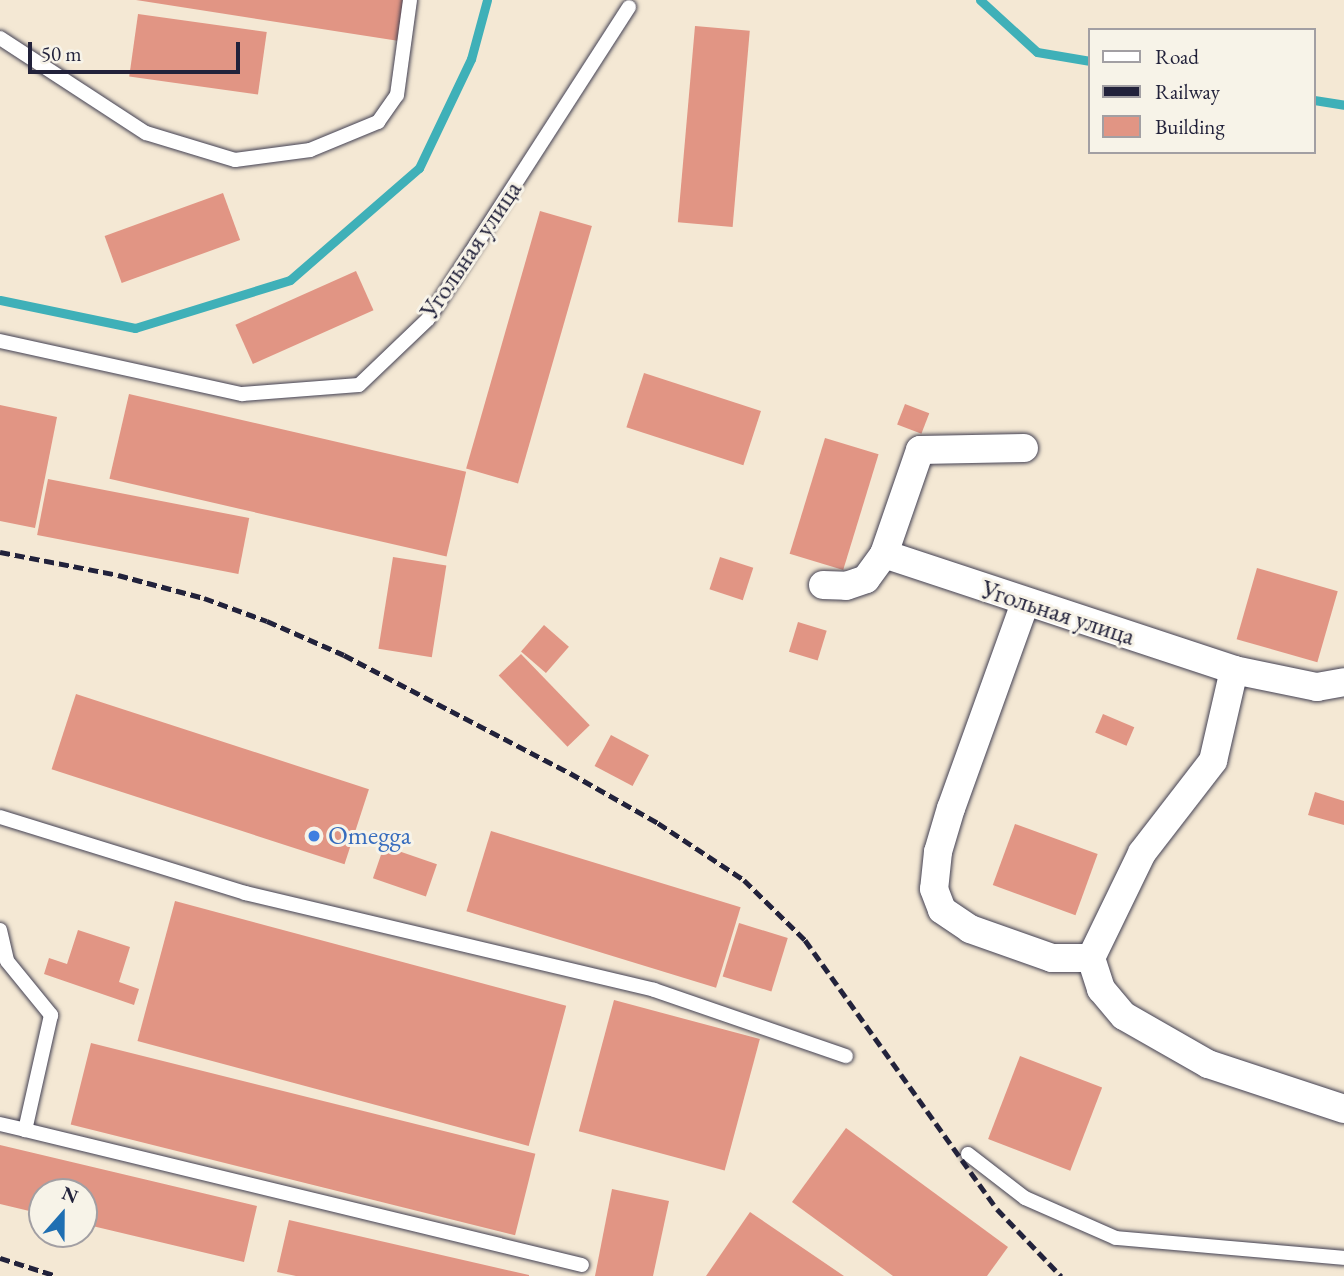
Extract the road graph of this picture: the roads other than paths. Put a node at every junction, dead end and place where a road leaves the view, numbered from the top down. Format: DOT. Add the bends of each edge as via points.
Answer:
graph roads {
  1 [pos="410,0"];
  2 [pos="629,7"];
  3 [pos="0,38"];
  4 [pos="0,341"];
  5 [pos="1024,448"];
  6 [pos="884,554"];
  7 [pos="823,585"];
  8 [pos="1025,603"];
  9 [pos="1234,670"];
  10 [pos="1344,682"];
  11 [pos="0,817"];
  12 [pos="0,930"];
  13 [pos="1091,957"];
  14 [pos="846,1056"];
  15 [pos="1344,1109"];
  16 [pos="0,1124"];
  17 [pos="26,1130"];
  18 [pos="968,1154"];
  19 [pos="1344,1258"];
  20 [pos="582,1265"];
  1 -- 3 [label="lane" via="397,95 378,122 310,150 235,160 146,133"];
  2 -- 4 [label="lane, Угольная улица" via="428,319 359,385 242,394"];
  5 -- 6 [label="street" via="920,450"];
  6 -- 7 [label="street" via="866,579 846,586"];
  6 -- 8 [label="street, Угольная улица"];
  8 -- 9 [label="street, Угольная улица"];
  8 -- 13 [label="street" via="951,808 934,889 943,910 970,929 1052,958"];
  9 -- 10 [label="street, Угольная улица" via="1317,687"];
  9 -- 13 [label="street" via="1213,761 1142,853"];
  11 -- 14 [label="lane" via="245,892 654,990"];
  12 -- 17 [label="lane" via="7,961 51,1015"];
  13 -- 15 [label="street" via="1101,989 1124,1016 1208,1064"];
  16 -- 17 [label="lane"];
  17 -- 20 [label="lane"];
  18 -- 19 [label="lane" via="1025,1198 1116,1238"];
}
